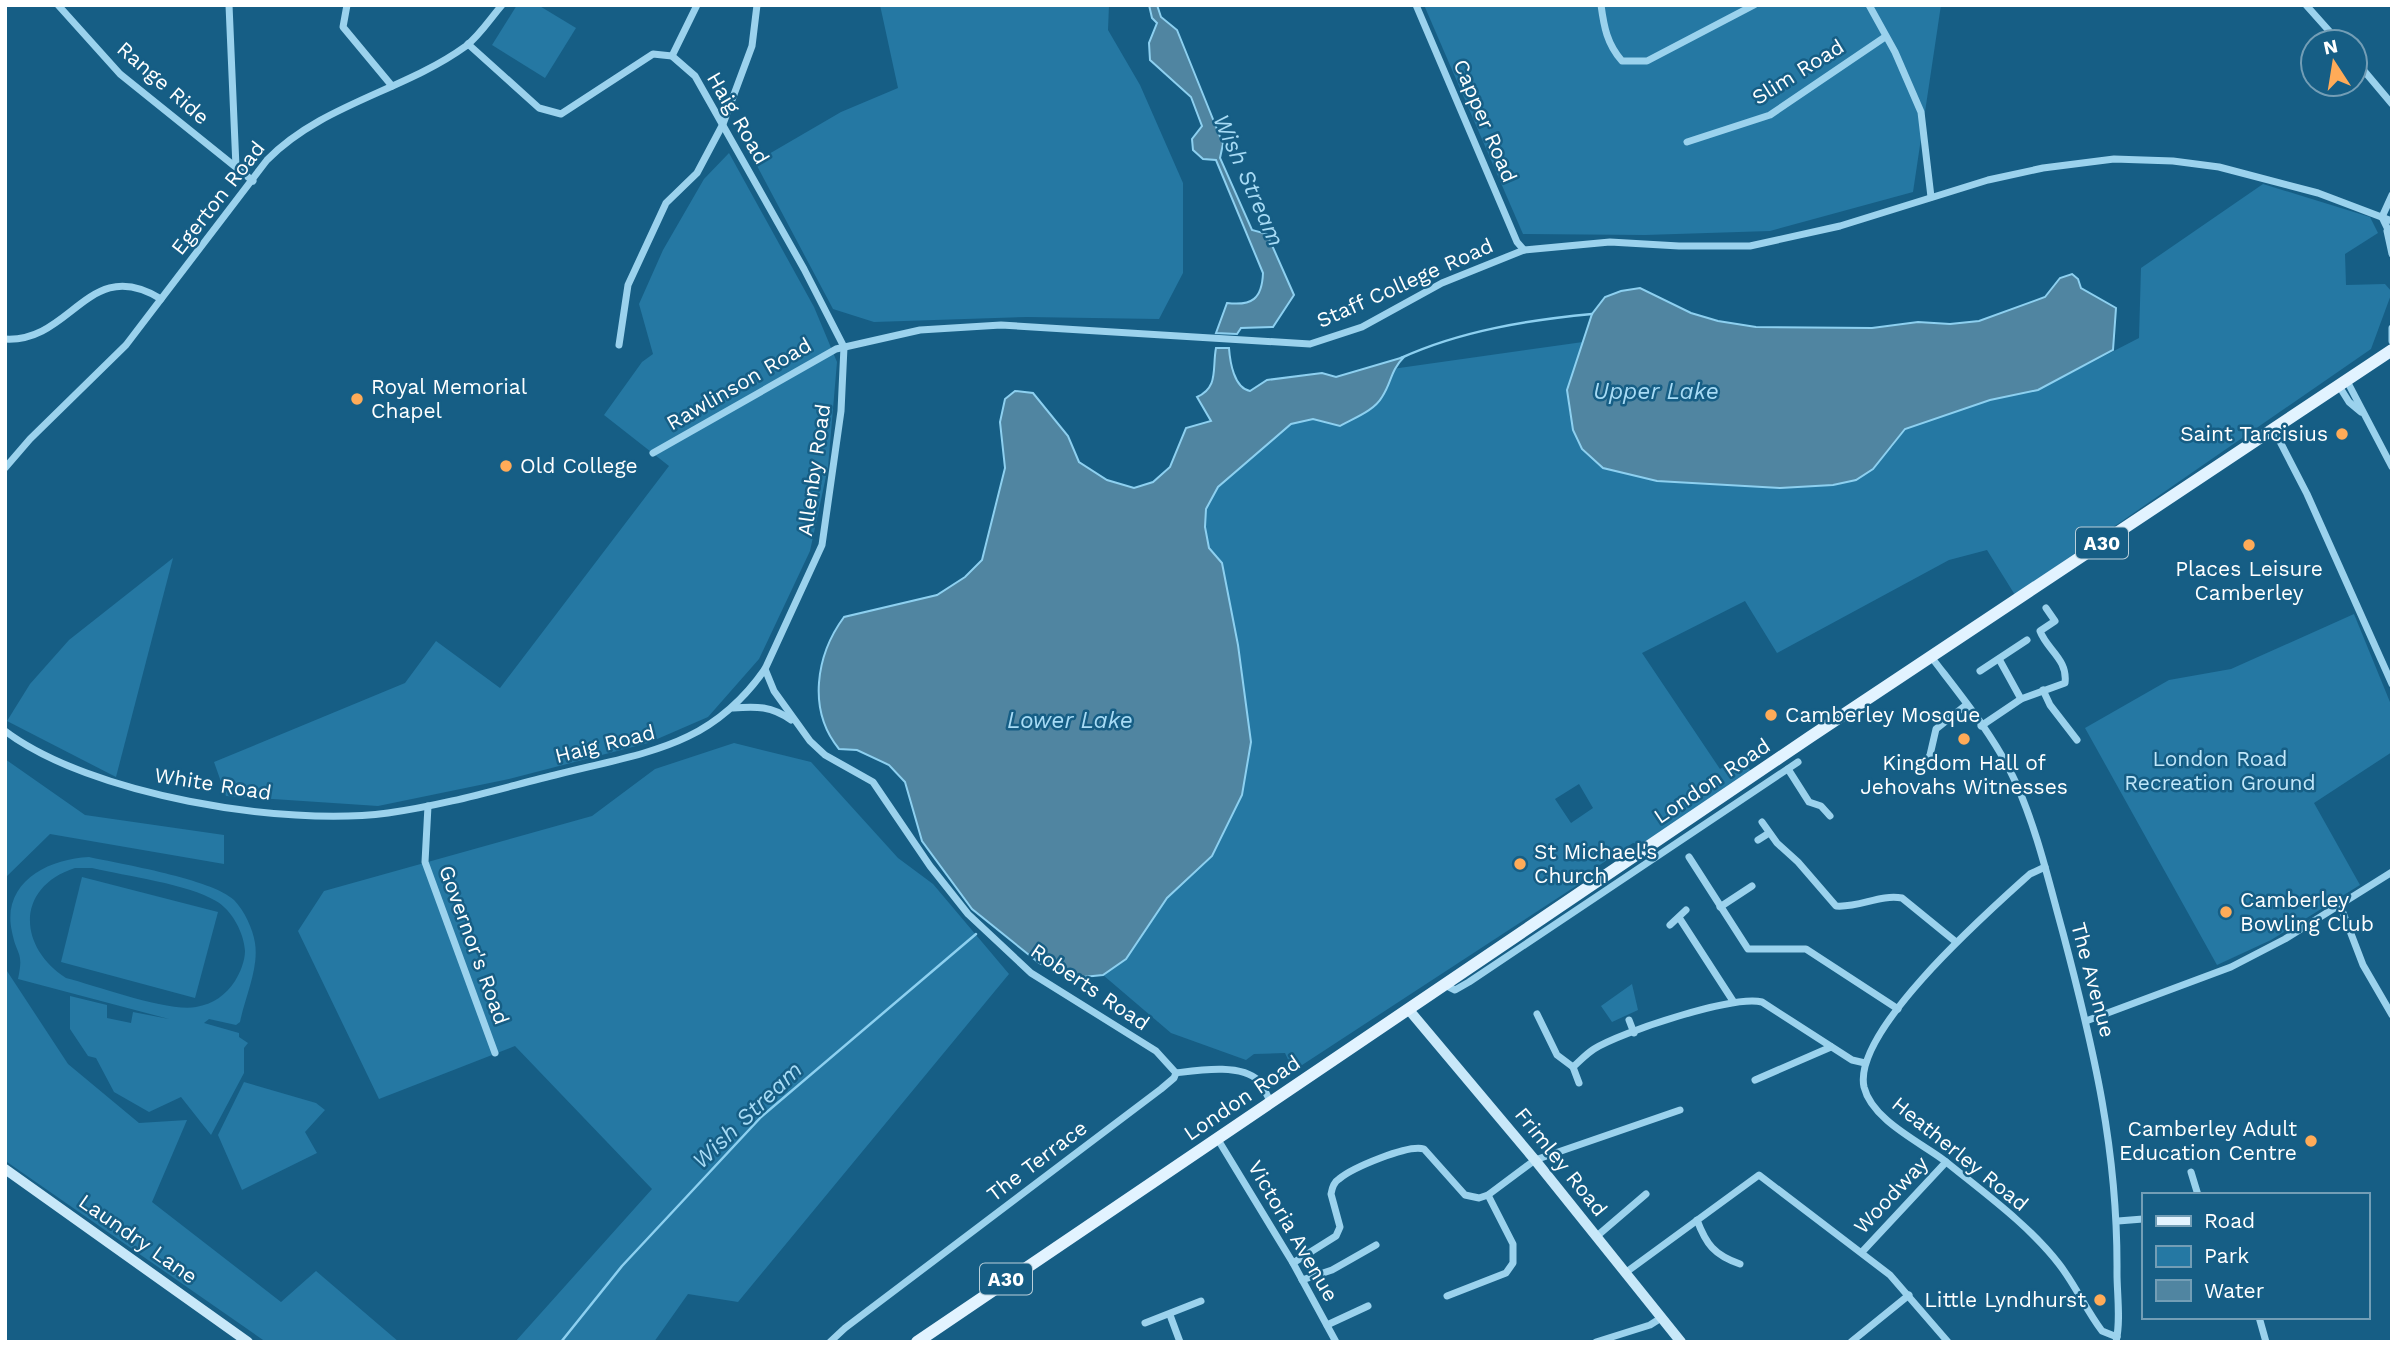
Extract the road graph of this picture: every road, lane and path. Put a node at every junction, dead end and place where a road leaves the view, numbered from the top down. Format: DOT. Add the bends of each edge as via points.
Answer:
graph roads {
  1 [pos="58,5"];
  2 [pos="229,5"];
  3 [pos="347,5"];
  4 [pos="502,5"];
  5 [pos="697,5"];
  6 [pos="757,5"];
  7 [pos="1416,5"];
  8 [pos="1601,5"];
  9 [pos="1754,5"];
  10 [pos="1869,5"];
  11 [pos="2306,5"];
  12 [pos="2327,28"];
  13 [pos="1885,37"];
  14 [pos="468,44"];
  15 [pos="672,57"];
  16 [pos="2369,77"];
  17 [pos="392,86"];
  18 [pos="2392,104"];
  19 [pos="723,124"];
  20 [pos="1687,142"];
  21 [pos="236,167"];
  22 [pos="253,181"];
  23 [pos="2392,195"];
  24 [pos="1931,197"];
  25 [pos="2382,217"];
  26 [pos="2392,221"];
  27 [pos="2387,229"];
  28 [pos="2392,238"];
  29 [pos="1524,250"];
  30 [pos="2392,254"];
  31 [pos="161,299"];
  32 [pos="2392,328"];
  33 [pos="5,339"];
  34 [pos="2392,341"];
  35 [pos="619,345"];
  36 [pos="844,347"];
  37 [pos="2392,350"];
  38 [pos="2343,384"];
  39 [pos="2274,430"];
  40 [pos="2382,447"];
  41 [pos="653,453"];
  42 [pos="2392,453"];
  43 [pos="2392,467"];
  44 [pos="5,468"];
  45 [pos="2046,608"];
  46 [pos="2027,640"];
  47 [pos="1932,658"];
  48 [pos="1999,659"];
  49 [pos="765,669"];
  50 [pos="1980,671"];
  51 [pos="2392,684"];
  52 [pos="2043,690"];
  53 [pos="2021,699"];
  54 [pos="1966,705"];
  55 [pos="733,708"];
  56 [pos="795,723"];
  57 [pos="1981,726"];
  58 [pos="5,731"];
  59 [pos="2077,740"];
  60 [pos="1784,755"];
  61 [pos="1793,766"];
  62 [pos="1921,770"];
  63 [pos="428,806"];
  64 [pos="1830,816"];
  65 [pos="1762,822"];
  66 [pos="1769,833"];
  67 [pos="1758,840"];
  68 [pos="1689,857"];
  69 [pos="2045,867"];
  70 [pos="2392,872"];
  71 [pos="1752,886"];
  72 [pos="2340,905"];
  73 [pos="1720,907"];
  74 [pos="1686,910"];
  75 [pos="1680,919"];
  76 [pos="1670,925"];
  77 [pos="1956,942"];
  78 [pos="1445,985"];
  79 [pos="1733,1001"];
  80 [pos="1898,1009"];
  81 [pos="1409,1010"];
  82 [pos="1537,1014"];
  83 [pos="2392,1015"];
  84 [pos="1629,1020"];
  85 [pos="2086,1021"];
  86 [pos="1634,1033"];
  87 [pos="1831,1047"];
  88 [pos="495,1053"];
  89 [pos="1864,1063"];
  90 [pos="1573,1067"];
  91 [pos="1176,1073"];
  92 [pos="1755,1080"];
  93 [pos="1578,1083"];
  94 [pos="1270,1101"];
  95 [pos="1680,1110"];
  96 [pos="1217,1138"];
  97 [pos="1535,1160"];
  98 [pos="1946,1163"];
  99 [pos="5,1169"];
  100 [pos="2191,1172"];
  101 [pos="2197,1193"];
  102 [pos="1646,1194"];
  103 [pos="1488,1195"];
  104 [pos="2142,1219"];
  105 [pos="1697,1220"];
  106 [pos="2118,1221"];
  107 [pos="1597,1236"];
  108 [pos="1376,1245"];
  109 [pos="1861,1252"];
  110 [pos="1293,1263"];
  111 [pos="1740,1264"];
  112 [pos="1625,1273"];
  113 [pos="1303,1280"];
  114 [pos="1909,1295"];
  115 [pos="1447,1296"];
  116 [pos="1202,1301"];
  117 [pos="1368,1306"];
  118 [pos="1170,1315"];
  119 [pos="1661,1318"];
  120 [pos="2260,1319"];
  121 [pos="1145,1323"];
  122 [pos="1327,1325"];
  123 [pos="2116,1339"];
  124 [pos="248,1342"];
  125 [pos="830,1342"];
  126 [pos="917,1342"];
  127 [pos="1180,1342"];
  128 [pos="1336,1342"];
  129 [pos="1597,1342"];
  130 [pos="1681,1342"];
  131 [pos="1851,1342"];
  132 [pos="1948,1342"];
  133 [pos="2266,1342"];
  1 -- 21 [label="street, Range Ride" via="120,74"];
  2 -- 21 [label="street"];
  3 -- 17 [label="street" via="343,27"];
  4 -- 14 [label="street, Egerton Road"];
  5 -- 15 [label="street"];
  6 -- 19 [label="street" via="752,46"];
  7 -- 29 [label="street, Capper Road"];
  8 -- 9 [label="street" via="1604,30 1622,61 1647,61"];
  10 -- 13 [label="street"];
  11 -- 12 [label="street"];
  13 -- 20 [label="street, Slim Road" via="1770,115"];
  13 -- 24 [label="street" via="1921,112"];
  14 -- 15 [label="street" via="539,108 561,114 653,54"];
  14 -- 17 [label="street, Egerton Road"];
  15 -- 19 [label="street, Haig Road" via="695,76"];
  16 -- 18 [label="street"];
  17 -- 22 [label="street, Egerton Road" via="288,138"];
  19 -- 35 [label="street" via="696,173 666,203 628,285"];
  19 -- 36 [label="street, Haig Road"];
  21 -- 22 [label="street, Range Ride"];
  22 -- 31 [label="street, Egerton Road"];
  23 -- 25 [label="street"];
  24 -- 25 [label="street, Staff College Road" via="2043,168 2114,159 2173,161 2265,178"];
  24 -- 29 [label="street, Staff College Road" via="1840,226 1750,246 1610,242"];
  25 -- 26 [label="street, Staff College Road"];
  25 -- 27 [label="street"];
  27 -- 28 [label="street"];
  27 -- 30 [label="street"];
  29 -- 36 [label="street, Staff College Road" via="1443,283 1362,327 1310,344 1077,327 960,326"];
  31 -- 33 [label="street" via="129,285 109,286 36,335"];
  31 -- 44 [label="street, Egerton Road" via="126,345"];
  32 -- 34 [label="street"];
  36 -- 41 [label="street, Rawlinson Road"];
  36 -- 49 [label="street, Allenby Road" via="841,411 822,545"];
  37 -- 38 [label="main road, London Road / A30"];
  38 -- 39 [label="main road, London Road / A30"];
  38 -- 40 [label="street" via="2349,402 2362,413"];
  39 -- 47 [label="main road, London Road / A30"];
  39 -- 51 [label="street"];
  40 -- 42 [label="street"];
  40 -- 43 [label="street"];
  45 -- 52 [label="street" via="2055,621 2040,631 2066,674 2065,683"];
  46 -- 48 [label="street"];
  47 -- 54 [label="street, The Avenue"];
  47 -- 60 [label="main road, London Road / A30"];
  48 -- 50 [label="street"];
  48 -- 53 [label="street"];
  49 -- 55 [label="street, Haig Road"];
  49 -- 56 [label="street"];
  52 -- 53 [label="street"];
  52 -- 59 [label="street"];
  53 -- 57 [label="street"];
  54 -- 57 [label="street, The Avenue"];
  54 -- 62 [label="street" via="1936,729"];
  55 -- 56 [label="street" via="760,706"];
  55 -- 63 [label="street, Haig Road" via="678,744"];
  56 -- 91 [label="street, Roberts Road" via="824,755 873,782 968,914 1031,973 1156,1051"];
  57 -- 69 [label="street, The Avenue" via="2016,783"];
  58 -- 63 [label="street, White Road" via="25,746 117,786 200,803 307,816 386,814"];
  60 -- 61 [label="street"];
  60 -- 78 [label="main road, London Road / A30"];
  61 -- 64 [label="street" via="1809,802"];
  61 -- 78 [label="street" via="1469,982 1455,989"];
  63 -- 88 [label="street, Governor's Road" via="425,862"];
  65 -- 66 [label="street"];
  66 -- 67 [label="street"];
  66 -- 77 [label="street" via="1836,906 1902,898"];
  68 -- 73 [label="street"];
  69 -- 77 [label="street" via="2030,874"];
  69 -- 85 [label="street, The Avenue"];
  70 -- 72 [label="street"];
  71 -- 73 [label="street"];
  72 -- 83 [label="street" via="2359,955"];
  72 -- 85 [label="street" via="2217,974"];
  73 -- 80 [label="street" via="1748,948 1806,949"];
  74 -- 75 [label="street"];
  75 -- 76 [label="street"];
  75 -- 79 [label="street"];
  77 -- 80 [label="street"];
  78 -- 81 [label="main road, London Road / A30"];
  79 -- 86 [label="street"];
  79 -- 87 [label="street" via="1762,1002"];
  80 -- 89 [label="street"];
  81 -- 94 [label="main road, London Road / A30"];
  81 -- 97 [label="main road, Frimley Road"];
  82 -- 90 [label="street" via="1557,1055"];
  84 -- 86 [label="street"];
  85 -- 106 [label="street, The Avenue" via="2103,1089"];
  86 -- 90 [label="street" via="1595,1048"];
  87 -- 89 [label="street"];
  87 -- 92 [label="street"];
  89 -- 98 [label="street, Heatherley Road" via="1864,1086 1873,1105"];
  90 -- 93 [label="street"];
  91 -- 94 [label="street" via="1248,1074 1260,1082"];
  91 -- 125 [label="street, The Terrace"];
  94 -- 96 [label="main road, London Road / A30"];
  95 -- 97 [label="street"];
  96 -- 110 [label="street, Victoria Avenue"];
  96 -- 126 [label="main road, London Road / A30"];
  97 -- 103 [label="street"];
  97 -- 107 [label="main road, Frimley Road"];
  98 -- 109 [label="street, Woodway"];
  98 -- 123 [label="street, Heatherley Road" via="2057,1262 2102,1331"];
  99 -- 124 [label="main road, Laundry Lane"];
  100 -- 101 [label="street"];
  102 -- 107 [label="street"];
  103 -- 110 [label="street" via="1471,1199 1430,1153 1410,1147 1339,1178 1331,1194 1340,1227 1336,1236"];
  103 -- 115 [label="street" via="1513,1244 1513,1263 1506,1273"];
  104 -- 106 [label="street"];
  105 -- 109 [label="street" via="1759,1175"];
  105 -- 111 [label="street" via="1705,1243 1721,1257"];
  105 -- 112 [label="street"];
  106 -- 123 [label="street, The Avenue"];
  107 -- 112 [label="main road, Frimley Road"];
  108 -- 113 [label="street" via="1327,1273"];
  109 -- 114 [label="street"];
  110 -- 113 [label="street, Victoria Avenue"];
  112 -- 119 [label="main road, Frimley Road"];
  113 -- 122 [label="street, Victoria Avenue"];
  114 -- 131 [label="street"];
  114 -- 132 [label="street"];
  116 -- 118 [label="street"];
  117 -- 122 [label="street"];
  118 -- 121 [label="street"];
  118 -- 127 [label="street"];
  119 -- 129 [label="street"];
  119 -- 130 [label="main road, Frimley Road"];
  120 -- 133 [label="street"];
  122 -- 128 [label="street, Victoria Avenue"];
}
